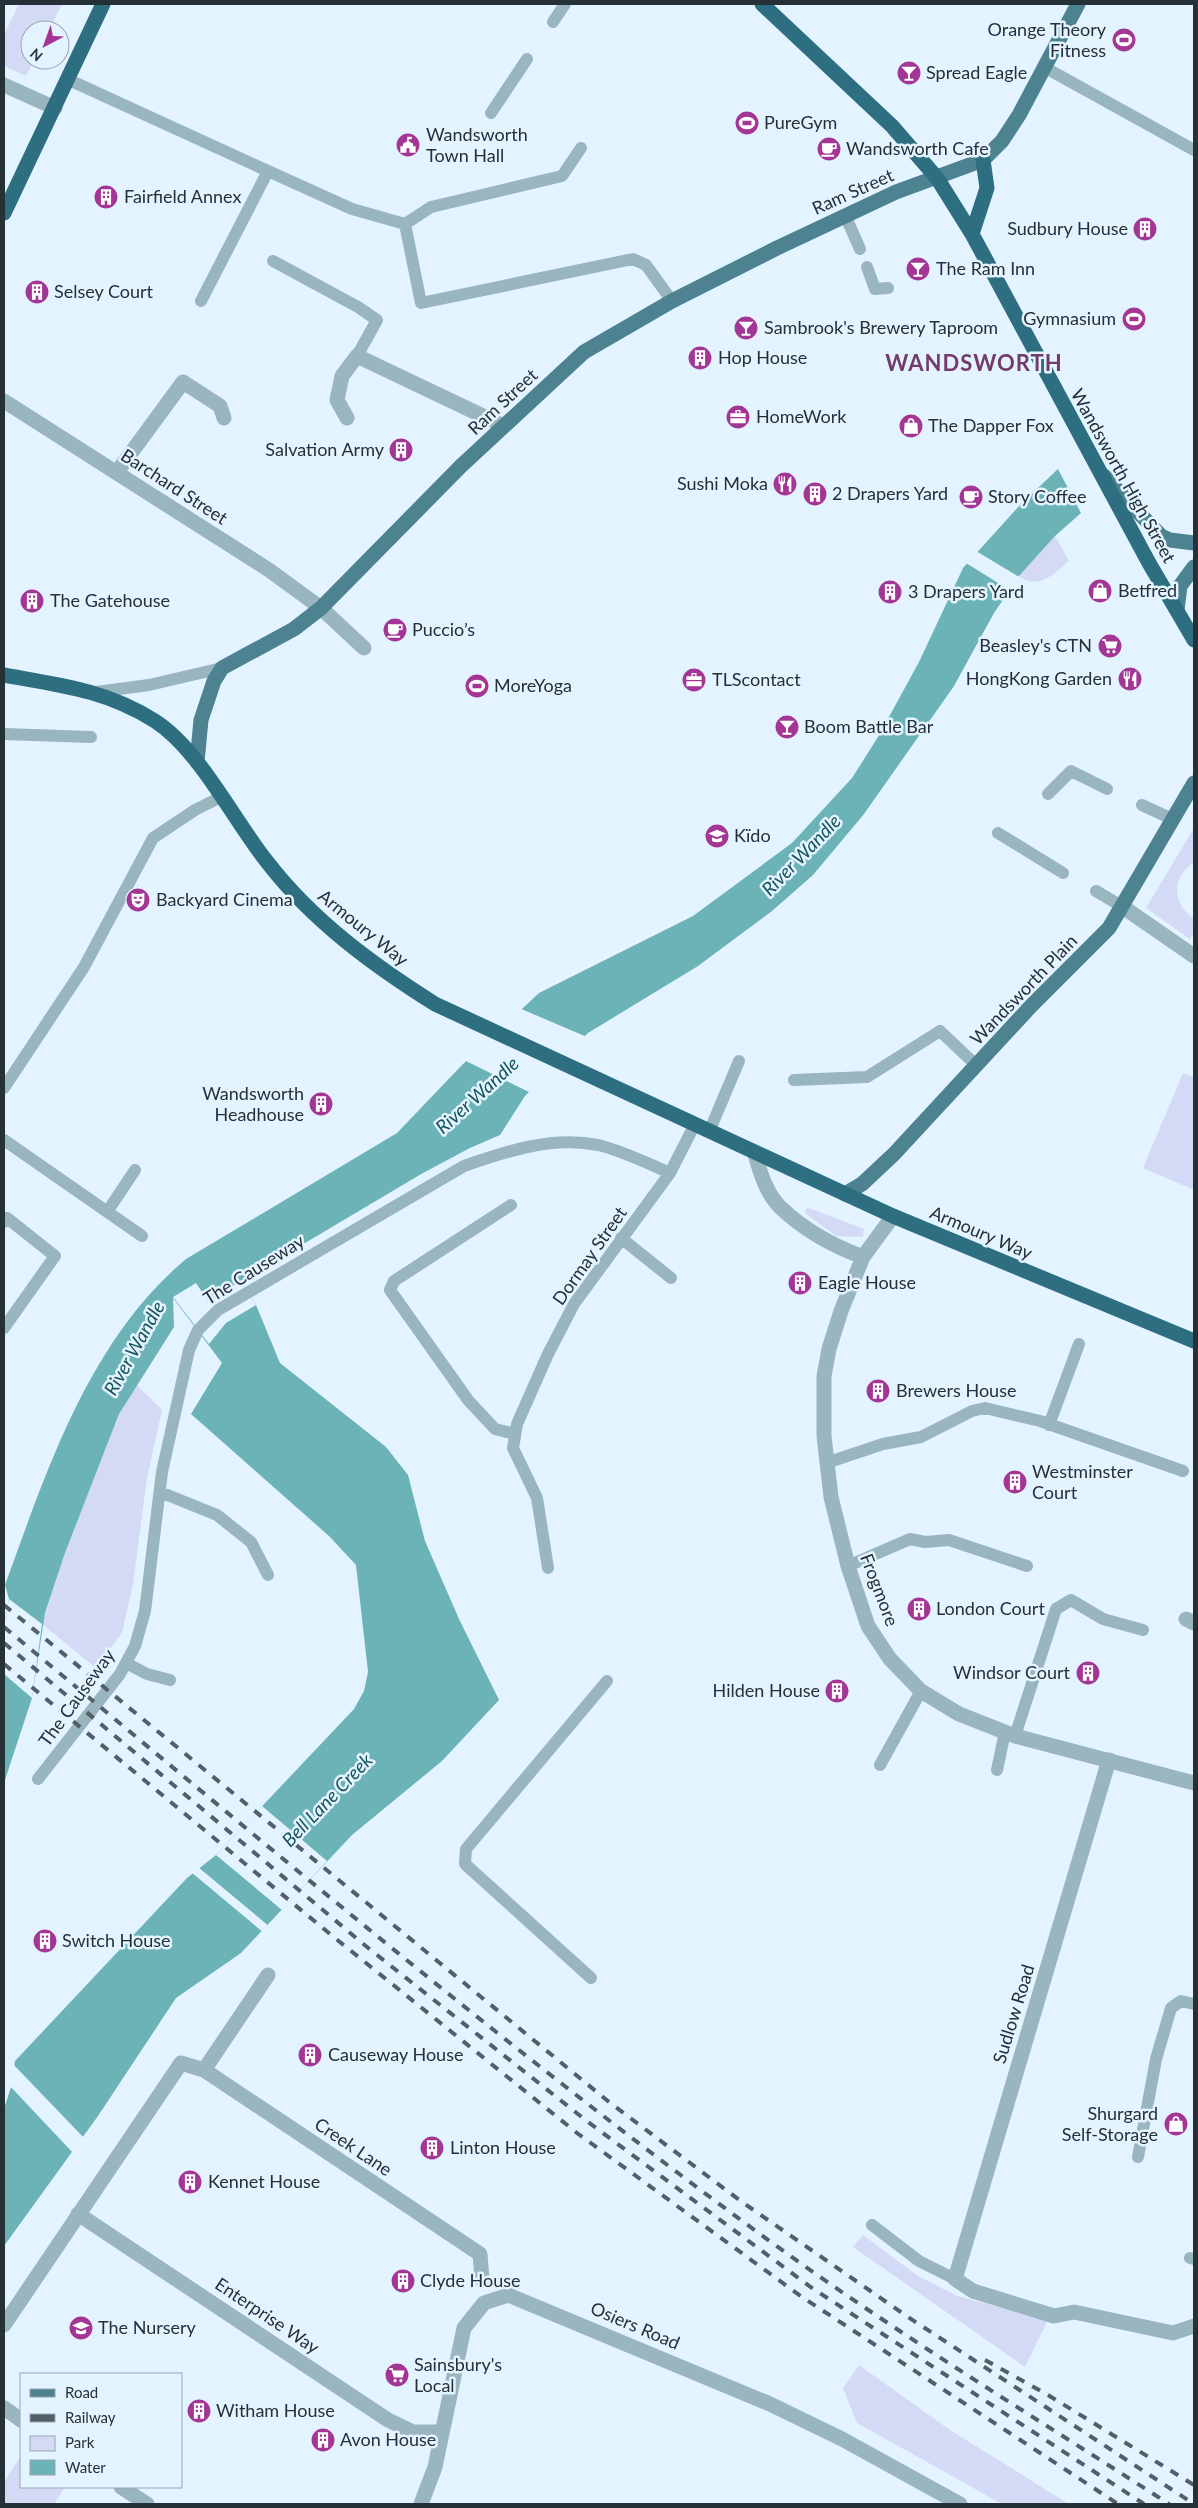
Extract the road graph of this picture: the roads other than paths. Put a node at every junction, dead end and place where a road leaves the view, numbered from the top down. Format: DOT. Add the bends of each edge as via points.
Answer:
graph roads {
  1 [pos="103,4"];
  2 [pos="565,4"];
  3 [pos="762,4"];
  4 [pos="1078,4"];
  5 [pos="553,22"];
  6 [pos="527,59"];
  7 [pos="1044,67"];
  8 [pos="67,79"];
  9 [pos="4,85"];
  10 [pos="55,108"];
  11 [pos="491,113"];
  12 [pos="581,148"];
  13 [pos="1194,150"];
  14 [pos="983,160"];
  15 [pos="268,171"];
  16 [pos="937,178"];
  17 [pos="4,213"];
  18 [pos="845,215"];
  19 [pos="405,224"];
  20 [pos="972,234"];
  21 [pos="860,249"];
  22 [pos="273,261"];
  23 [pos="867,267"];
  24 [pos="888,288"];
  25 [pos="201,301"];
  26 [pos="672,301"];
  27 [pos="357,356"];
  28 [pos="4,402"];
  29 [pos="224,418"];
  30 [pos="347,418"];
  31 [pos="504,426"];
  32 [pos="1100,471"];
  33 [pos="117,472"];
  34 [pos="1194,542"];
  35 [pos="1194,567"];
  36 [pos="321,608"];
  37 [pos="1177,610"];
  38 [pos="1194,640"];
  39 [pos="364,648"];
  40 [pos="222,668"];
  41 [pos="4,675"];
  42 [pos="96,692"];
  43 [pos="4,734"];
  44 [pos="91,737"];
  45 [pos="197,762"];
  46 [pos="1194,783"];
  47 [pos="1107,789"];
  48 [pos="1048,794"];
  49 [pos="221,797"];
  50 [pos="1142,805"];
  51 [pos="1172,818"];
  52 [pos="998,833"];
  53 [pos="1063,873"];
  54 [pos="1096,890"];
  55 [pos="1123,907"];
  56 [pos="1194,956"];
  57 [pos="739,1060"];
  58 [pos="977,1066"];
  59 [pos="794,1080"];
  60 [pos="4,1088"];
  61 [pos="694,1126"];
  62 [pos="709,1132"];
  63 [pos="4,1140"];
  64 [pos="755,1154"];
  65 [pos="135,1170"];
  66 [pos="670,1173"];
  67 [pos="845,1194"];
  68 [pos="511,1205"];
  69 [pos="107,1212"];
  70 [pos="893,1216"];
  71 [pos="4,1222"];
  72 [pos="142,1236"];
  73 [pos="621,1238"];
  74 [pos="864,1257"];
  75 [pos="671,1278"];
  76 [pos="4,1328"];
  77 [pos="1194,1341"];
  78 [pos="1080,1344"];
  79 [pos="1049,1425"];
  80 [pos="515,1434"];
  81 [pos="826,1463"];
  82 [pos="1183,1471"];
  83 [pos="160,1492"];
  84 [pos="848,1566"];
  85 [pos="1027,1566"];
  86 [pos="548,1568"];
  87 [pos="268,1575"];
  88 [pos="1143,1630"];
  89 [pos="126,1663"];
  90 [pos="170,1680"];
  91 [pos="607,1681"];
  92 [pos="921,1691"];
  93 [pos="1010,1734"];
  94 [pos="1109,1760"];
  95 [pos="880,1765"];
  96 [pos="997,1770"];
  97 [pos="38,1779"];
  98 [pos="1194,1784"];
  99 [pos="268,1975"];
  100 [pos="591,1978"];
  101 [pos="1194,2004"];
  102 [pos="204,2070"];
  103 [pos="1138,2157"];
  104 [pos="78,2214"];
  105 [pos="872,2225"];
  106 [pos="955,2279"];
  107 [pos="482,2280"];
  108 [pos="4,2326"];
  109 [pos="1194,2326"];
  110 [pos="4,2408"];
  111 [pos="20,2419"];
  112 [pos="441,2432"];
  113 [pos="123,2488"];
  114 [pos="147,2504"];
  115 [pos="421,2504"];
  116 [pos="960,2504"];
  1 -- 8 [label="highway"];
  2 -- 5 [label="lane"];
  3 -- 16 [label="highway, Wandsworth High Street" via="892,126"];
  4 -- 7 [label="main road"];
  6 -- 11 [label="lane"];
  7 -- 13 [label="lane"];
  7 -- 14 [label="main road" via="1019,115"];
  8 -- 10 [label="highway"];
  8 -- 15 [label="lane"];
  9 -- 10 [label="street"];
  10 -- 17 [label="highway"];
  12 -- 19 [label="lane" via="562,176 430,206"];
  14 -- 16 [label="main road, Ram Street"];
  14 -- 20 [label="highway" via="987,188"];
  15 -- 19 [label="lane" via="352,209"];
  15 -- 25 [label="lane"];
  16 -- 18 [label="main road, Ram Street"];
  16 -- 20 [label="highway, Wandsworth High Street"];
  18 -- 21 [label="lane"];
  18 -- 26 [label="main road, Ram Street"];
  19 -- 26 [label="lane" via="421,303 633,259 646,265"];
  20 -- 32 [label="highway, Wandsworth High Street"];
  22 -- 27 [label="lane" via="377,320"];
  23 -- 24 [label="lane" via="875,289"];
  26 -- 31 [label="main road, Ram Street" via="584,352"];
  27 -- 30 [label="street" via="342,376 337,400"];
  27 -- 31 [label="street"];
  28 -- 33 [label="street, Barchard Street"];
  29 -- 33 [label="street" via="220,406 183,382"];
  31 -- 36 [label="main road, Ram Street"];
  32 -- 34 [label="main road" via="1161,536"];
  32 -- 37 [label="highway, Wandsworth High Street"];
  33 -- 36 [label="street, Barchard Street" via="269,570"];
  35 -- 37 [label="main road" via="1180,586"];
  36 -- 39 [label="street, Barchard Street"];
  36 -- 40 [label="main road, Ram Street" via="294,629"];
  37 -- 38 [label="highway, Wandsworth High Street"];
  40 -- 42 [label="lane" via="149,686"];
  40 -- 45 [label="main road" via="214,681 201,720"];
  41 -- 42 [label="highway, Armoury Way"];
  42 -- 45 [label="highway, Armoury Way" via="156,722"];
  43 -- 44 [label="lane"];
  45 -- 49 [label="highway, Armoury Way"];
  46 -- 51 [label="main road, Wandsworth Plain"];
  47 -- 48 [label="lane" via="1072,771"];
  49 -- 60 [label="lane" via="153,838 84,967"];
  49 -- 61 [label="highway, Armoury Way" via="268,864 299,899 342,940 388,975 435,1004"];
  50 -- 51 [label="lane"];
  51 -- 55 [label="main road, Wandsworth Plain"];
  52 -- 53 [label="lane"];
  54 -- 55 [label="lane"];
  55 -- 56 [label="street"];
  55 -- 58 [label="main road, Wandsworth Plain" via="1109,928"];
  57 -- 62 [label="lane"];
  58 -- 59 [label="lane" via="940,1031 867,1077"];
  58 -- 67 [label="main road, Wandsworth Plain" via="882,1166"];
  61 -- 62 [label="highway, Armoury Way"];
  61 -- 66 [label="lane, Dormay Street"];
  62 -- 64 [label="highway, Armoury Way"];
  63 -- 69 [label="lane"];
  64 -- 67 [label="highway, Armoury Way"];
  64 -- 74 [label="street" via="760,1175 779,1206 828,1242"];
  65 -- 69 [label="lane"];
  66 -- 73 [label="lane, Dormay Street"];
  66 -- 83 [label="lane, The Causeway" via="598,1145 553,1142 506,1151 464,1166 248,1291 218,1310 198,1330 189,1350"];
  67 -- 70 [label="highway, Armoury Way"];
  68 -- 80 [label="lane" via="394,1281 390,1290 468,1400 495,1429"];
  69 -- 72 [label="lane"];
  70 -- 74 [label="street, Frogmore"];
  70 -- 77 [label="highway, Armoury Way"];
  71 -- 76 [label="lane" via="7,1218 56,1256"];
  73 -- 75 [label="lane"];
  73 -- 80 [label="lane, Dormay Street" via="574,1304 548,1354"];
  74 -- 81 [label="street, Frogmore" via="841,1311 824,1376"];
  78 -- 79 [label="lane"];
  79 -- 81 [label="lane" via="985,1408 972,1411 921,1437 875,1446"];
  79 -- 82 [label="lane"];
  80 -- 86 [label="lane, Dormay Street" via="513,1448 537,1498"];
  81 -- 84 [label="street, Frogmore"];
  83 -- 87 [label="lane" via="217,1514 251,1542"];
  83 -- 89 [label="lane, The Causeway" via="145,1611"];
  84 -- 85 [label="lane" via="910,1539 925,1542 949,1540"];
  84 -- 92 [label="street, Frogmore" via="868,1626 890,1659"];
  88 -- 93 [label="lane" via="1103,1619 1071,1600 1056,1608"];
  89 -- 90 [label="lane" via="147,1674"];
  89 -- 97 [label="lane, The Causeway"];
  91 -- 100 [label="lane" via="466,1849 465,1864"];
  92 -- 93 [label="street, Frogmore" via="960,1714"];
  92 -- 95 [label="lane"];
  93 -- 94 [label="street, Frogmore"];
  93 -- 96 [label="lane"];
  94 -- 98 [label="street, Frogmore"];
  94 -- 106 [label="street, Sudlow Road"];
  99 -- 102 [label="street"];
  101 -- 103 [label="lane" via="1181,2001 1171,2008 1156,2059"];
  102 -- 104 [label="street, Creek Lane" via="180,2063"];
  102 -- 107 [label="street, Creek Lane" via="480,2254"];
  104 -- 108 [label="street"];
  104 -- 112 [label="street, Enterprise Way" via="388,2420 413,2432"];
  105 -- 106 [label="lane" via="919,2261"];
  106 -- 109 [label="street" via="973,2291 1054,2316 1074,2312 1173,2333"];
  110 -- 111 [label="street"];
  112 -- 115 [label="street, Osiers Road" via="435,2467"];
  112 -- 116 [label="street, Osiers Road" via="464,2328 484,2303 508,2295 770,2404 842,2439"];
  113 -- 114 [label="street"];
}
